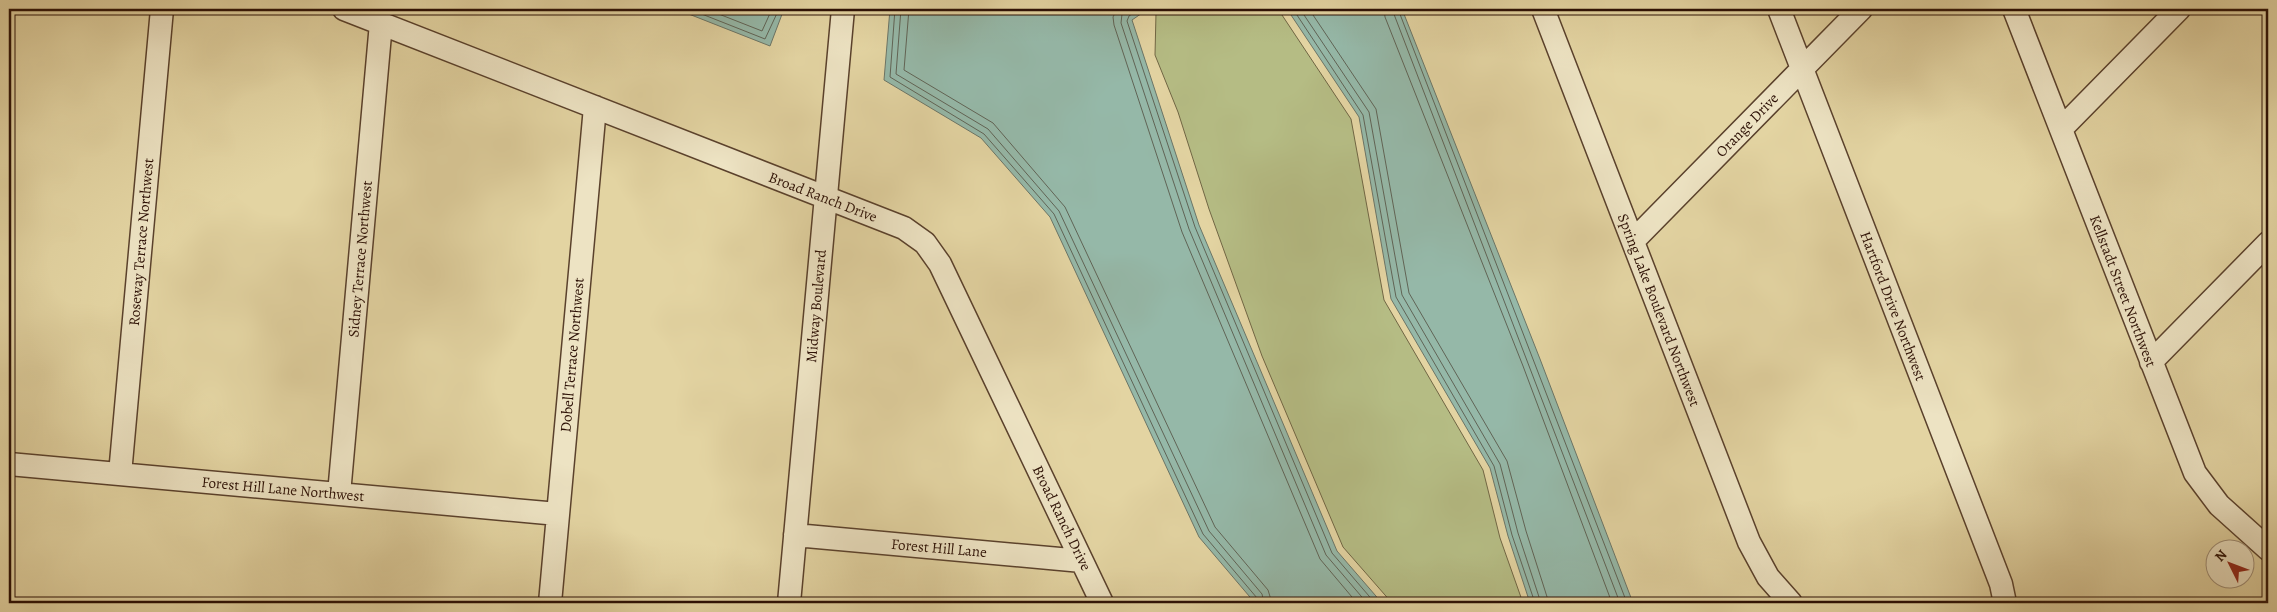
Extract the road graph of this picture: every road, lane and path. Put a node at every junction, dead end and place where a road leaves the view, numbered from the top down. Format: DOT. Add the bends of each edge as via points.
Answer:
graph roads {
  1 [pos="162,9"];
  2 [pos="344,9"];
  3 [pos="843,9"];
  4 [pos="1543,9"];
  5 [pos="1779,9"];
  6 [pos="1861,9"];
  7 [pos="2014,9"];
  8 [pos="2179,9"];
  9 [pos="381,23"];
  10 [pos="1802,69"];
  11 [pos="594,107"];
  12 [pos="2061,129"];
  13 [pos="826,198"];
  14 [pos="1632,241"];
  15 [pos="2268,243"];
  16 [pos="2151,362"];
  17 [pos="9,464"];
  18 [pos="120,474"];
  19 [pos="339,494"];
  20 [pos="558,514"];
  21 [pos="795,535"];
  22 [pos="2268,549"];
  23 [pos="1082,561"];
  24 [pos="550,603"];
  25 [pos="789,603"];
  26 [pos="1102,603"];
  27 [pos="1791,603"];
  28 [pos="2005,603"];
  1 -- 18 [label="street, Roseway Terrace Northwest"];
  2 -- 9 [label="street, Broad Ranch Drive"];
  3 -- 13 [label="street, Midway Boulevard"];
  4 -- 14 [label="street, Spring Lake Boulevard Northwest"];
  5 -- 10 [label="street, Hartford Drive Northwest"];
  6 -- 10 [label="street, Orange Drive"];
  7 -- 12 [label="street, Kellstadt Street Northwest"];
  8 -- 12 [label="street"];
  9 -- 11 [label="street, Broad Ranch Drive"];
  9 -- 19 [label="street, Sidney Terrace Northwest"];
  10 -- 14 [label="street, Orange Drive"];
  10 -- 28 [label="street, Hartford Drive Northwest" via="2001,584"];
  11 -- 13 [label="street, Broad Ranch Drive"];
  11 -- 20 [label="street, Dobell Terrace Northwest"];
  12 -- 16 [label="street, Kellstadt Street Northwest"];
  13 -- 21 [label="street, Midway Boulevard"];
  13 -- 23 [label="street, Broad Ranch Drive" via="904,228 925,243 940,264"];
  14 -- 27 [label="street, Spring Lake Boulevard Northwest" via="1749,542 1768,577"];
  15 -- 16 [label="street"];
  16 -- 22 [label="street, Kellstadt Street Northwest" via="2195,473 2219,505"];
  17 -- 18 [label="street, Forest Hill Lane Northwest"];
  18 -- 19 [label="street, Forest Hill Lane Northwest"];
  19 -- 20 [label="street, Forest Hill Lane Northwest"];
  20 -- 24 [label="street, Dobell Terrace Northwest"];
  21 -- 23 [label="street, Forest Hill Lane"];
  21 -- 25 [label="street, Midway Boulevard"];
  23 -- 26 [label="street, Broad Ranch Drive"];
}
